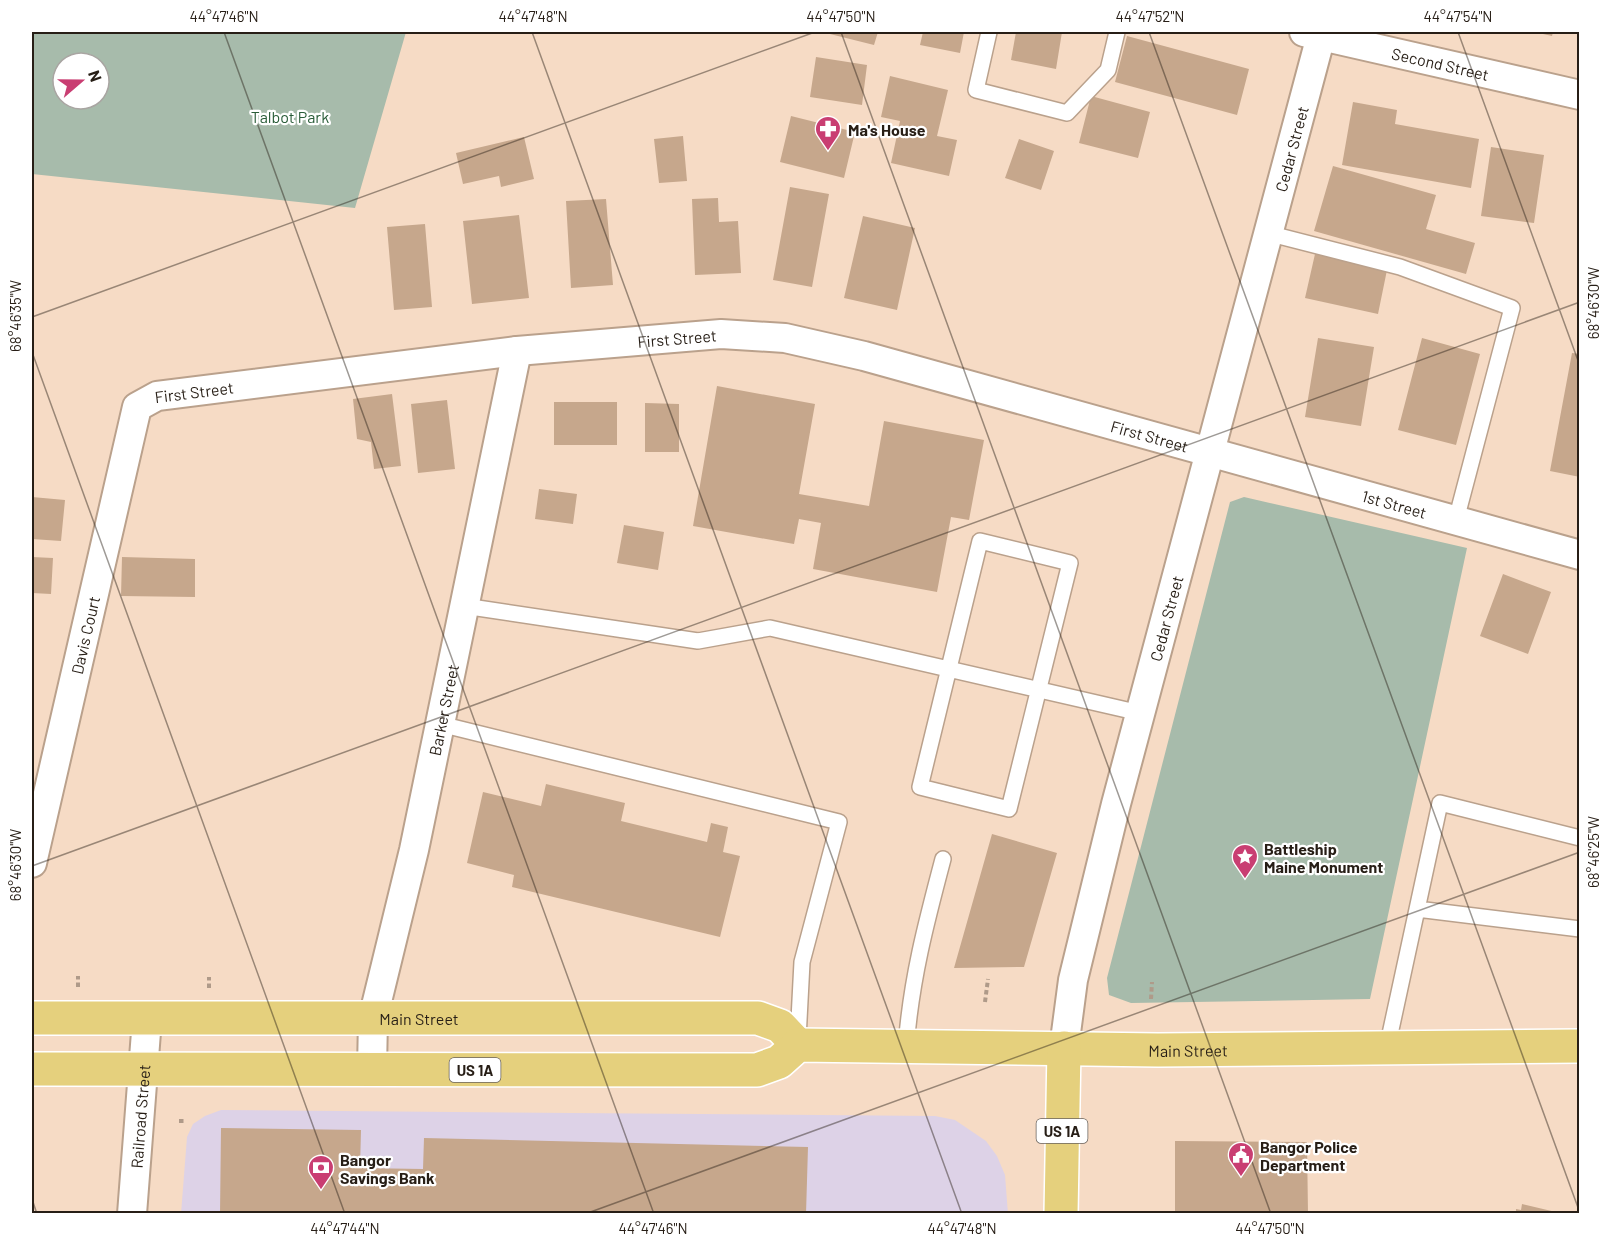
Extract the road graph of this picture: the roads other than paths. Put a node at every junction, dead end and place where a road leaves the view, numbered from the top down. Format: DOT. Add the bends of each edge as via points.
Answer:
graph roads {
  1 [pos="989,32"];
  2 [pos="1117,32"];
  3 [pos="1315,33"];
  4 [pos="1580,95"];
  5 [pos="1267,233"];
  6 [pos="517,351"];
  7 [pos="137,407"];
  8 [pos="1209,452"];
  9 [pos="1456,520"];
  10 [pos="1580,555"];
  11 [pos="464,606"];
  12 [pos="949,670"];
  13 [pos="1038,691"];
  14 [pos="1140,713"];
  15 [pos="440,724"];
  16 [pos="1580,838"];
  17 [pos="944,859"];
  18 [pos="32,862"];
  19 [pos="1417,909"];
  20 [pos="1580,929"];
  21 [pos="32,1018"];
  22 [pos="373,1018"];
  23 [pos="147,1019"];
  24 [pos="798,1045"];
  25 [pos="1580,1046"];
  26 [pos="906,1047"];
  27 [pos="1064,1048"];
  28 [pos="1387,1048"];
  29 [pos="32,1069"];
  30 [pos="143,1070"];
  31 [pos="372,1070"];
  32 [pos="132,1214"];
  33 [pos="1061,1214"];
  1 -- 2 [label="lane" via="976,90 1067,112 1108,70"];
  3 -- 4 [label="street, Second Street"];
  3 -- 5 [label="street, Cedar Street"];
  5 -- 8 [label="street, Cedar Street"];
  5 -- 9 [label="lane" via="1400,267 1512,308"];
  6 -- 7 [label="street, First Street" via="157,396"];
  6 -- 8 [label="street, First Street" via="721,334 785,338 864,356"];
  6 -- 11 [label="street, Barker Street"];
  7 -- 18 [label="street, Davis Court"];
  8 -- 9 [label="street, 1st Street"];
  8 -- 14 [label="street, Cedar Street"];
  9 -- 10 [label="street, 1st Street"];
  11 -- 12 [label="lane" via="698,641 770,628"];
  11 -- 15 [label="street, Barker Street"];
  12 -- 13 [label="lane"];
  12 -- 13 [label="lane" via="920,787 1009,809"];
  12 -- 13 [label="lane" via="980,541 1070,563"];
  13 -- 14 [label="lane"];
  14 -- 27 [label="street, Cedar Street" via="1073,980"];
  15 -- 22 [label="street, Barker Street"];
  15 -- 24 [label="lane" via="839,822 802,962"];
  16 -- 19 [label="lane" via="1440,803"];
  17 -- 26 [label="lane" via="918,953 909,998"];
  19 -- 20 [label="lane"];
  19 -- 28 [label="lane"];
  21 -- 23 [label="main road, Main Street"];
  22 -- 23 [label="main road, Main Street"];
  22 -- 24 [label="main road, Main Street" via="758,1018 780,1026"];
  22 -- 31 [label="street, Barker Street"];
  23 -- 30 [label="street, Railroad Street"];
  24 -- 26 [label="main road, Main Street"];
  24 -- 31 [label="main road, US 1A" via="779,1062 757,1070"];
  25 -- 28 [label="main road, Main Street"];
  26 -- 27 [label="main road, Main Street"];
  27 -- 28 [label="main road, Main Street"];
  27 -- 33 [label="main road, Cedar Street / US 1A"];
  29 -- 30 [label="main road, US 1A"];
  30 -- 31 [label="main road, US 1A"];
  30 -- 32 [label="street, Railroad Street"];
}
